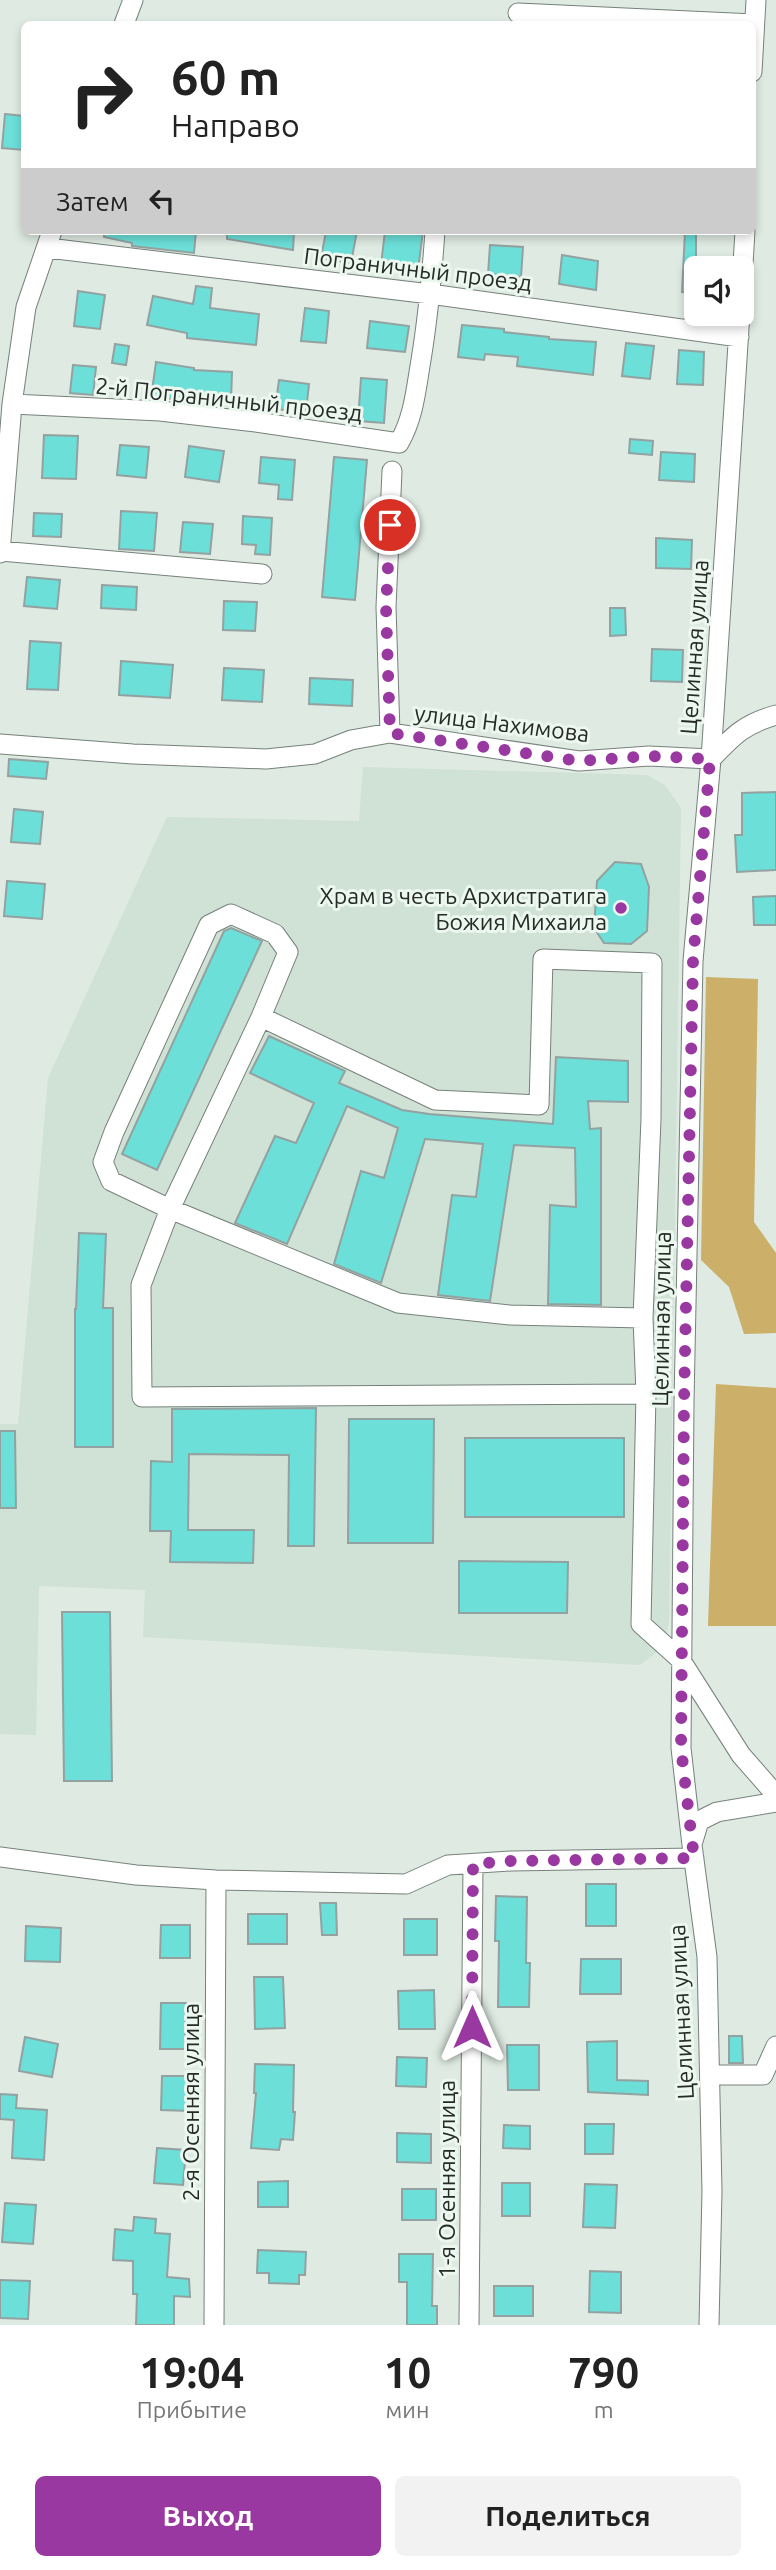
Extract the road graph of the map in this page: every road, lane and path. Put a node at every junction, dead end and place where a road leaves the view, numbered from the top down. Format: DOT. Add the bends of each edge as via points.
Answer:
graph roads {
  1 [pos="134,0"];
  2 [pos="756,0"];
  3 [pos="518,13"];
  4 [pos="125,21"];
  5 [pos="690,21"];
  6 [pos="754,21"];
  7 [pos="435,235"];
  8 [pos="745,235"];
  9 [pos="50,239"];
  10 [pos="744,256"];
  11 [pos="430,294"];
  12 [pos="739,326"];
  13 [pos="739,337"];
  14 [pos="12,404"];
  15 [pos="392,471"];
  16 [pos="0,552"];
  17 [pos="262,574"];
  18 [pos="776,715"];
  19 [pos="390,733"];
  20 [pos="0,744"];
  21 [pos="710,759"];
  22 [pos="261,1017"];
  23 [pos="170,1209"];
  24 [pos="643,1318"];
  25 [pos="646,1395"];
  26 [pos="680,1659"];
  27 [pos="776,1796"];
  28 [pos="776,1802"];
  29 [pos="693,1851"];
  30 [pos="0,1857"];
  31 [pos="473,1864"];
  32 [pos="216,1880"];
  33 [pos="776,2046"];
  34 [pos="710,2075"];
  35 [pos="214,2325"];
  36 [pos="469,2325"];
  37 [pos="709,2325"];
  1 -- 4 [label="street"];
  2 -- 6 [label="street"];
  3 -- 5 [label="street"];
  7 -- 11 [label="street"];
  8 -- 10 [label="street"];
  9 -- 11 [label="street, Пограничный проезд"];
  9 -- 14 [label="street" via="26,307"];
  11 -- 13 [label="street, Пограничный проезд"];
  11 -- 14 [label="street, 2-й Пограничный проезд" via="414,408 400,443 160,411"];
  12 -- 13 [label="street, Целинная улица"];
  13 -- 21 [label="street, Целинная улица"];
  14 -- 16 [label="street"];
  15 -- 19 [label="street" via="386,607"];
  16 -- 17 [label="street"];
  18 -- 21 [label="street" via="737,731"];
  19 -- 20 [label="street, улица Нахимова" via="351,740 315,754 266,759"];
  19 -- 21 [label="street, улица Нахимова" via="579,761 649,756"];
  21 -- 26 [label="street, Целинная улица" via="693,961"];
  22 -- 23 [label="street"];
  22 -- 23 [label="street" via="288,952 275,934 231,914 209,925 103,1162 111,1181"];
  22 -- 24 [label="street" via="435,1100 539,1105 543,959 652,963"];
  23 -- 24 [label="street" via="398,1303 510,1315"];
  23 -- 25 [label="street" via="141,1285 142,1397"];
  24 -- 25 [label="street"];
  25 -- 26 [label="street" via="641,1624"];
  26 -- 27 [label="street" via="741,1755"];
  26 -- 29 [label="street, Целинная улица" via="681,1748"];
  28 -- 29 [label="street" via="717,1812 699,1821"];
  29 -- 31 [label="street"];
  29 -- 34 [label="street, Целинная улица" via="708,1957"];
  30 -- 32 [label="street"];
  31 -- 32 [label="street" via="448,1865 406,1884"];
  31 -- 36 [label="street, 1-я Осенняя улица"];
  32 -- 35 [label="street, 2-я Осенняя улица"];
  33 -- 34 [label="street" via="763,2075"];
  34 -- 37 [label="street, Целинная улица"];
}
